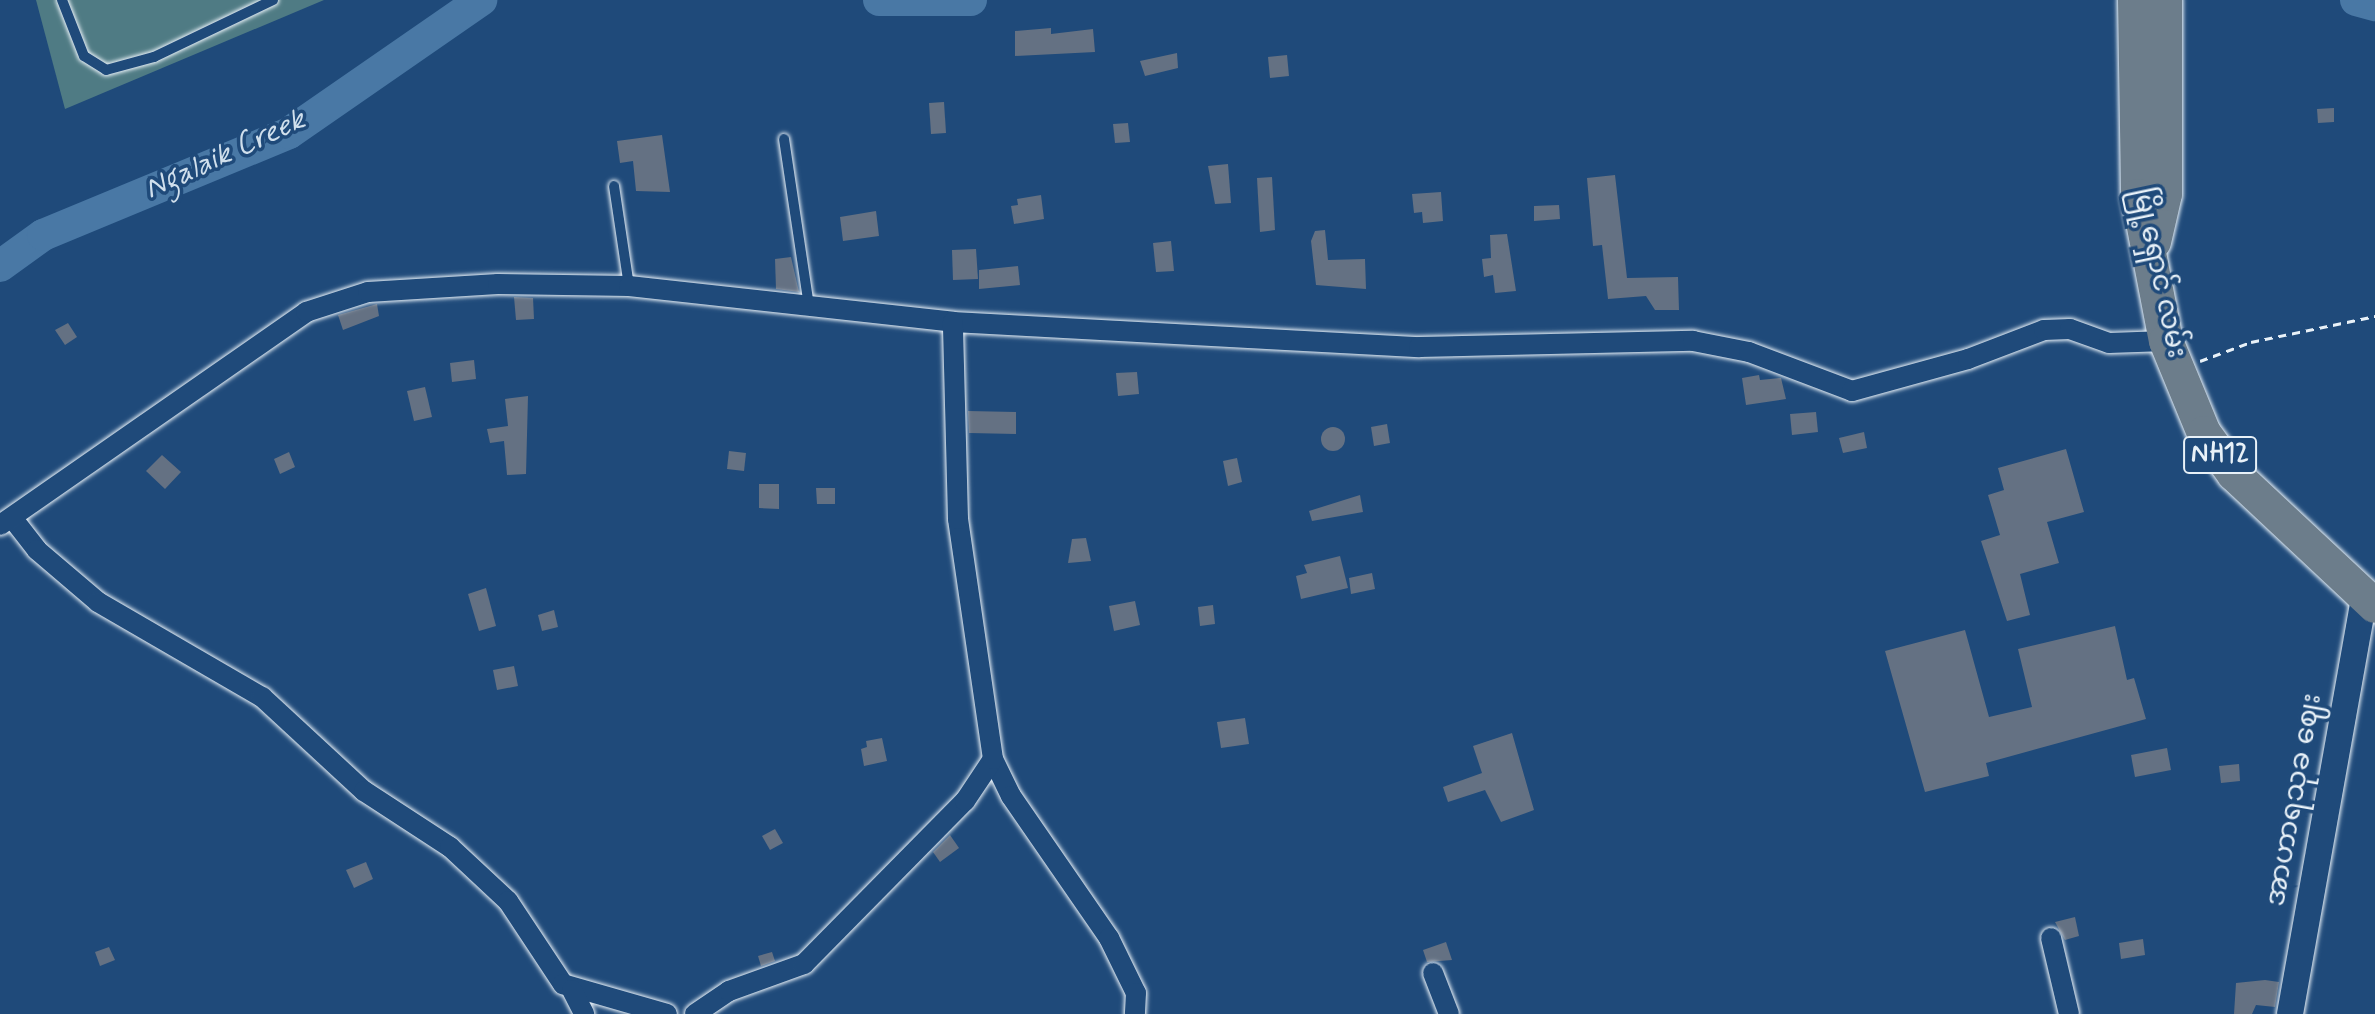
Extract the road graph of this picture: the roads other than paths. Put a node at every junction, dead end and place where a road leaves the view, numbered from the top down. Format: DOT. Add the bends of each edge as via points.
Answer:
graph roads {
  1 [pos="62,0"];
  2 [pos="273,0"];
  3 [pos="2135,0"];
  4 [pos="2165,0"];
  5 [pos="2152,56"];
  6 [pos="784,139"];
  7 [pos="614,186"];
  8 [pos="629,286"];
  9 [pos="809,306"];
  10 [pos="953,322"];
  11 [pos="2172,355"];
  12 [pos="6,522"];
  13 [pos="2369,602"];
  14 [pos="993,759"];
  15 [pos="2051,938"];
  16 [pos="1433,973"];
  17 [pos="572,990"];
  18 [pos="584,1014"];
  19 [pos="667,1014"];
  20 [pos="695,1014"];
  21 [pos="1135,1014"];
  22 [pos="1449,1014"];
  23 [pos="2069,1014"];
  24 [pos="2290,1014"];
  1 -- 2 [label="lane" via="84,56 106,70 154,57"];
  3 -- 5 [label="highway, NH12"];
  4 -- 5 [label="highway, NH12"];
  5 -- 11 [label="highway, မြို့ရှောင် လမ်း / NH12" via="2138,196"];
  6 -- 9 [label="lane"];
  7 -- 8 [label="lane"];
  8 -- 9 [label="street"];
  8 -- 12 [label="street" via="498,284 368,292 331,302 285,326"];
  9 -- 10 [label="street"];
  10 -- 11 [label="street" via="1419,347 1693,341 1749,352 1852,391 1968,359 2044,330 2070,329"];
  10 -- 14 [label="street" via="958,519"];
  11 -- 13 [label="highway, မြို့ရှောင် လမ်း / NH12" via="2204,433 2234,474"];
  12 -- 17 [label="street" via="98,602 262,697 364,791 450,847 508,901 556,977"];
  13 -- 24 [label="street, အာဟာရသုခ ဈေး"];
  14 -- 20 [label="street" via="965,801 804,964 729,991"];
  14 -- 21 [label="street" via="1011,796 1109,938 1136,993"];
  15 -- 23 [label="street"];
  16 -- 22 [label="street"];
  17 -- 18 [label="street"];
  17 -- 19 [label="street"];
}
